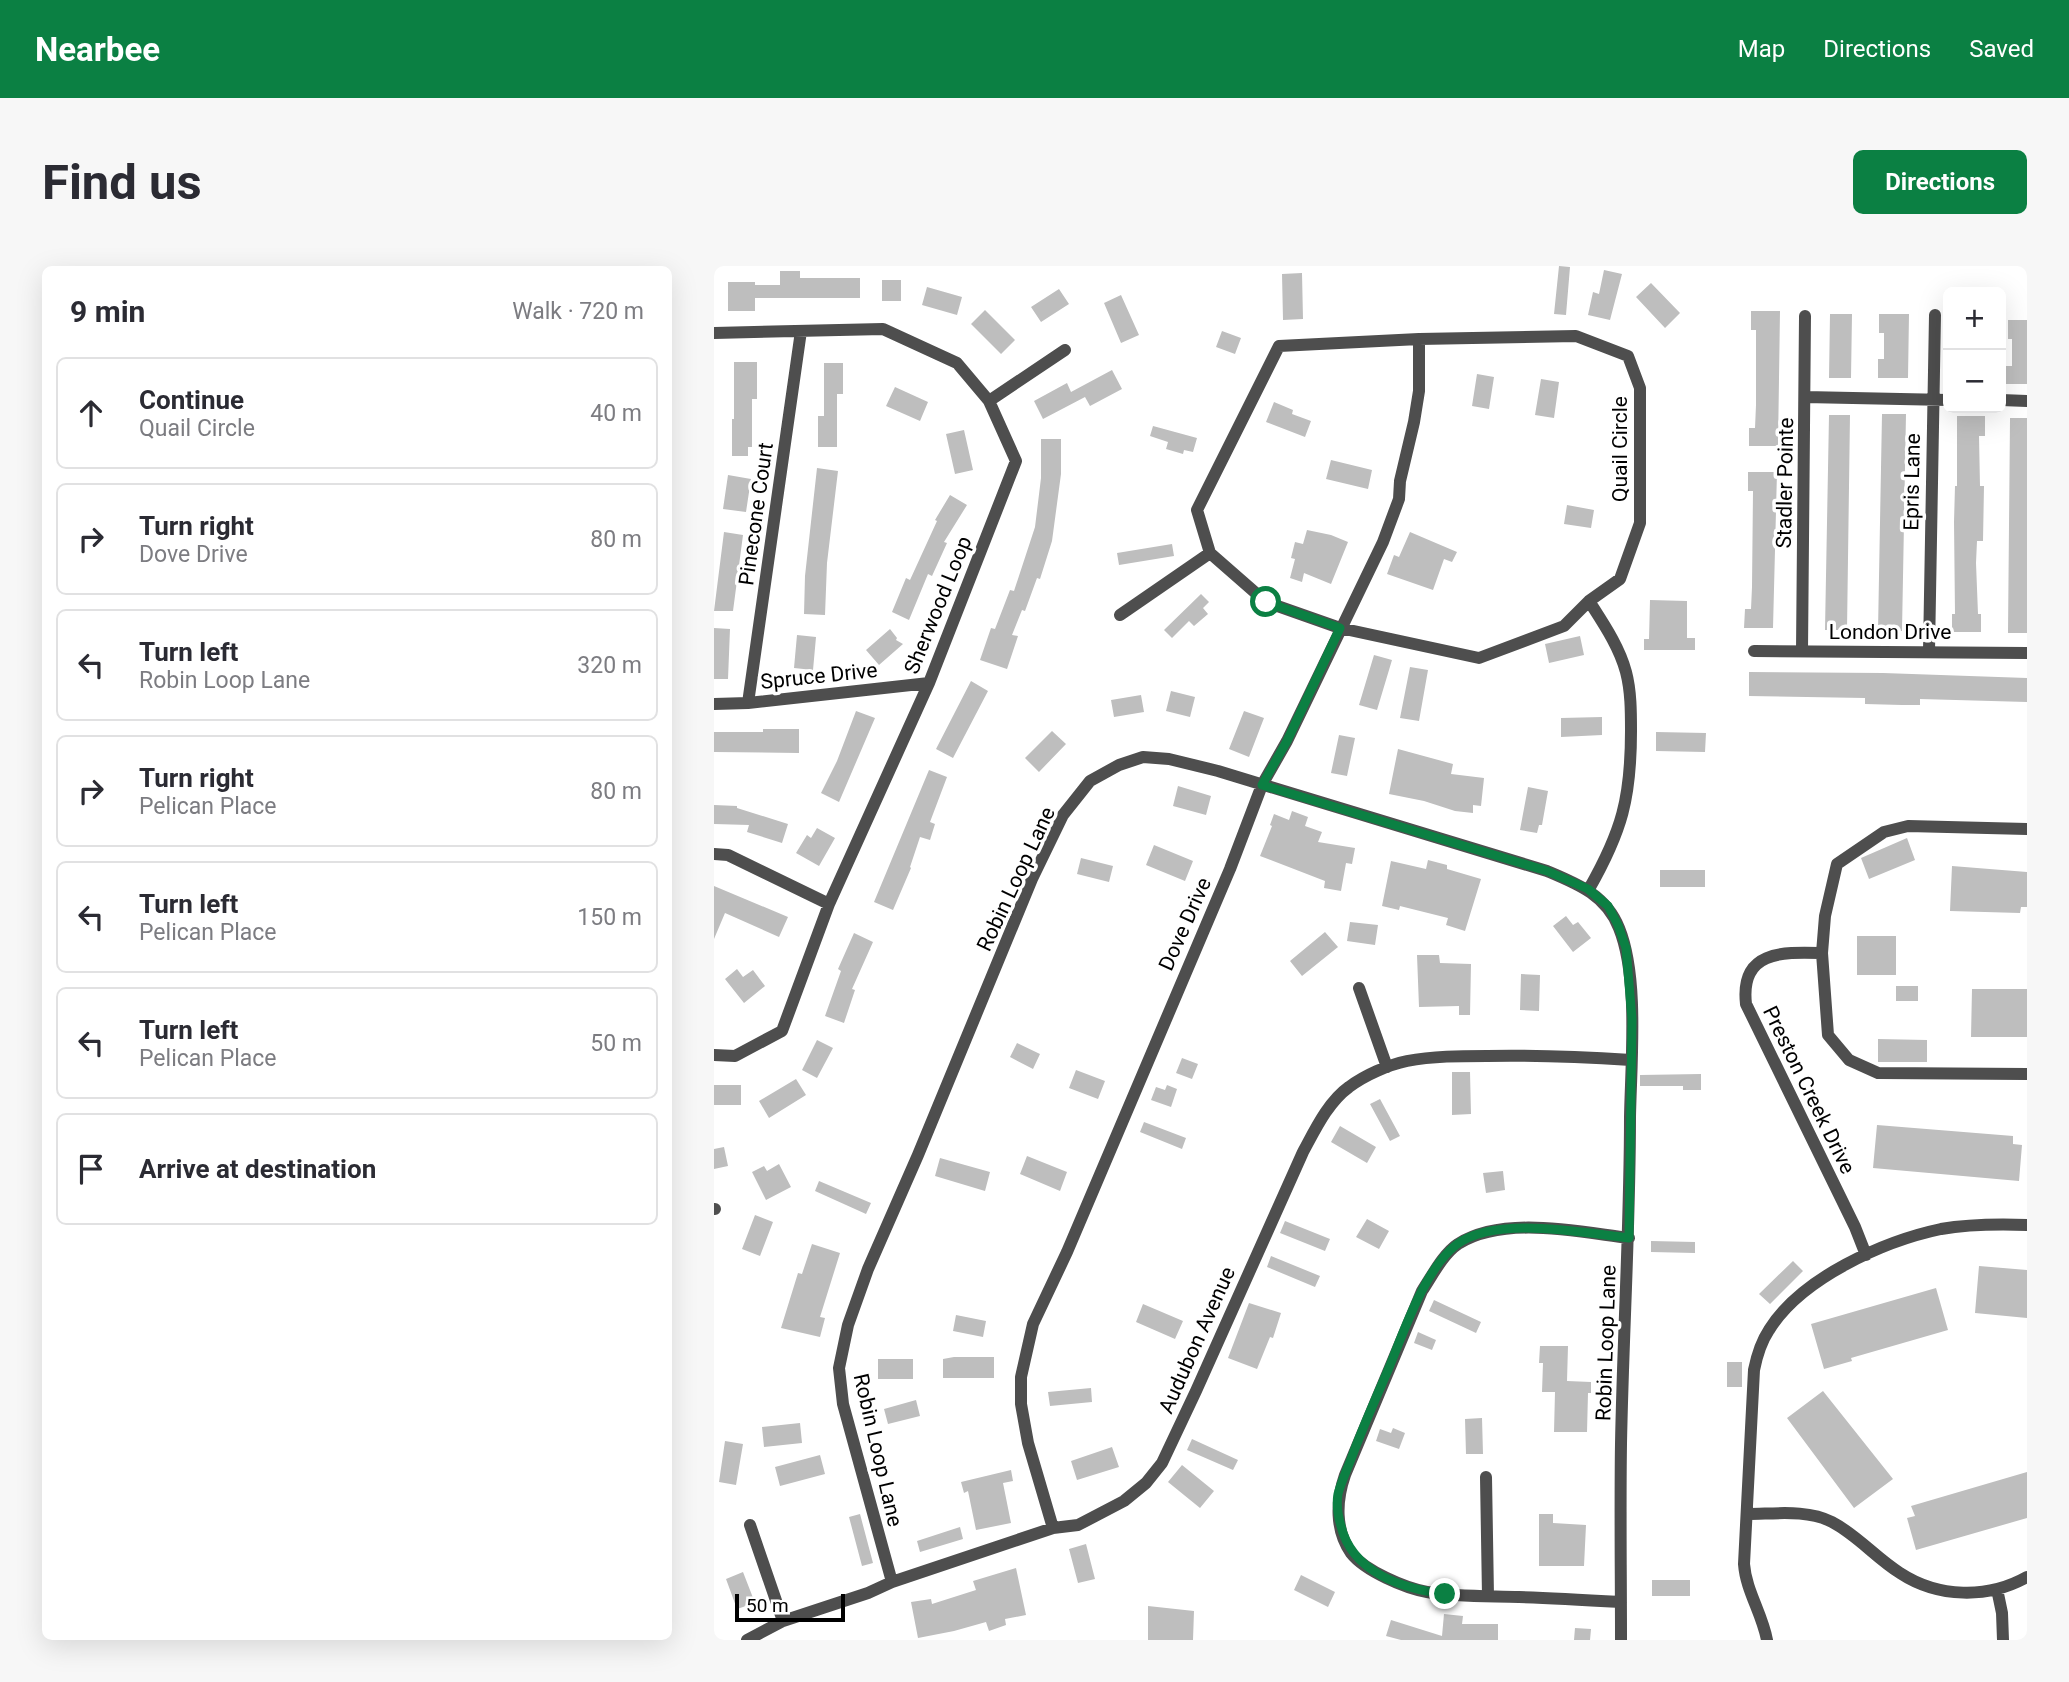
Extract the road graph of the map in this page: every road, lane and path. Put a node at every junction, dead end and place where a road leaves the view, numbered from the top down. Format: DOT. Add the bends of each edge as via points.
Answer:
graph roads {
  1 [pos="1935,315"];
  2 [pos="1805,316"];
  3 [pos="801,331"];
  4 [pos="714,334"];
  5 [pos="1419,339"];
  6 [pos="1065,350"];
  7 [pos="1805,397"];
  8 [pos="1933,400"];
  9 [pos="1943,400"];
  10 [pos="2006,400"];
  11 [pos="989,401"];
  12 [pos="2027,401"];
  13 [pos="1210,553"];
  14 [pos="1589,601"];
  15 [pos="1119,615"];
  16 [pos="1340,628"];
  17 [pos="1754,651"];
  18 [pos="1802,651"];
  19 [pos="1929,651"];
  20 [pos="2027,653"];
  21 [pos="929,683"];
  22 [pos="748,703"];
  23 [pos="714,704"];
  24 [pos="1262,785"];
  25 [pos="2027,829"];
  26 [pos="714,853"];
  27 [pos="1588,889"];
  28 [pos="830,904"];
  29 [pos="1822,953"];
  30 [pos="1359,988"];
  31 [pos="714,1055"];
  32 [pos="1631,1060"];
  33 [pos="1387,1067"];
  34 [pos="2027,1074"];
  35 [pos="2027,1225"];
  36 [pos="1629,1238"];
  37 [pos="1866,1255"];
  38 [pos="1486,1477"];
  39 [pos="1747,1514"];
  40 [pos="750,1525"];
  41 [pos="1053,1528"];
  42 [pos="2027,1577"];
  43 [pos="892,1582"];
  44 [pos="1997,1590"];
  45 [pos="1488,1596"];
  46 [pos="1621,1602"];
  47 [pos="783,1621"];
  48 [pos="747,1640"];
  49 [pos="1621,1640"];
  50 [pos="1767,1640"];
  51 [pos="2003,1640"];
  1 -- 8 [label="street, Epris Lane"];
  2 -- 7 [label="street, Stadler Pointe"];
  3 -- 4 [label="street, Sherwood Loop"];
  3 -- 11 [label="street, Sherwood Loop" via="883,329 957,363"];
  3 -- 22 [label="street, Pinecone Court"];
  5 -- 13 [label="street, Quail Circle" via="1279,346 1198,510"];
  5 -- 14 [label="street, Quail Circle" via="1576,335 1628,356 1640,388 1640,523 1620,579"];
  5 -- 16 [label="street, Dove Drive" via="1419,391 1398,499 1383,542"];
  6 -- 11 [label="street"];
  7 -- 8 [label="street"];
  7 -- 18 [label="street, Stadler Pointe"];
  8 -- 9 [label="street"];
  8 -- 19 [label="street, Epris Lane"];
  10 -- 12 [label="street"];
  11 -- 21 [label="street, Sherwood Loop" via="1016,461"];
  13 -- 15 [label="street"];
  13 -- 16 [label="street, Quail Circle" via="1266,602"];
  14 -- 16 [label="street, Quail Circle" via="1564,626 1479,658"];
  14 -- 27 [label="street" via="1614,640 1626,673 1631,766 1628,798 1607,857"];
  16 -- 24 [label="street, Dove Drive"];
  17 -- 18 [label="street, London Drive"];
  18 -- 19 [label="street, London Drive"];
  19 -- 20 [label="street, London Drive"];
  21 -- 22 [label="street, Spruce Drive"];
  21 -- 28 [label="street, Sherwood Loop"];
  22 -- 23 [label="street, Spruce Drive"];
  24 -- 27 [label="street, Robin Loop Lane" via="1547,871"];
  24 -- 41 [label="street, Dove Drive" via="1033,1324 1021,1377 1021,1404"];
  24 -- 43 [label="street, Robin Loop Lane" via="1169,759 1143,757 1119,765 1090,781 1063,815 1032,879 868,1269 839,1368 843,1404"];
  25 -- 29 [label="street, Preston Creek Drive" via="1908,826 1884,832 1837,864"];
  26 -- 28 [label="street" via="728,855"];
  27 -- 32 [label="street, Robin Loop Lane" via="1608,906 1626,948"];
  28 -- 31 [label="street, Sherwood Loop" via="782,1031 735,1056"];
  29 -- 34 [label="street, Preston Creek Drive" via="1828,1035 1849,1060 1878,1073"];
  29 -- 37 [label="street, Preston Creek Drive" via="1784,952 1764,959 1747,980 1746,1004"];
  30 -- 33 [label="street"];
  32 -- 33 [label="street, Audubon Avenue" via="1447,1056"];
  32 -- 36 [label="street, Robin Loop Lane"];
  33 -- 41 [label="street, Audubon Avenue" via="1338,1096 1303,1152 1161,1463 1124,1501 1078,1525"];
  35 -- 37 [label="street" via="1942,1229"];
  36 -- 45 [label="street" via="1528,1227 1500,1229 1457,1245 1422,1291 1362,1429 1338,1495 1338,1513 1352,1553 1375,1572 1402,1585 1426,1592"];
  36 -- 46 [label="street, Robin Loop Lane"];
  37 -- 39 [label="street" via="1807,1290 1777,1318 1762,1343 1754,1370"];
  38 -- 45 [label="street"];
  39 -- 44 [label="street" via="1820,1518 1842,1528 1920,1583 1955,1592"];
  39 -- 50 [label="street" via="1745,1576"];
  40 -- 47 [label="street"];
  41 -- 43 [label="street, Audubon Avenue"];
  42 -- 44 [label="street"];
  43 -- 47 [label="street, Audubon Avenue"];
  44 -- 51 [label="street"];
  45 -- 46 [label="street"];
  46 -- 49 [label="street, Robin Loop Lane"];
  47 -- 48 [label="street, Audubon Avenue"];
}
